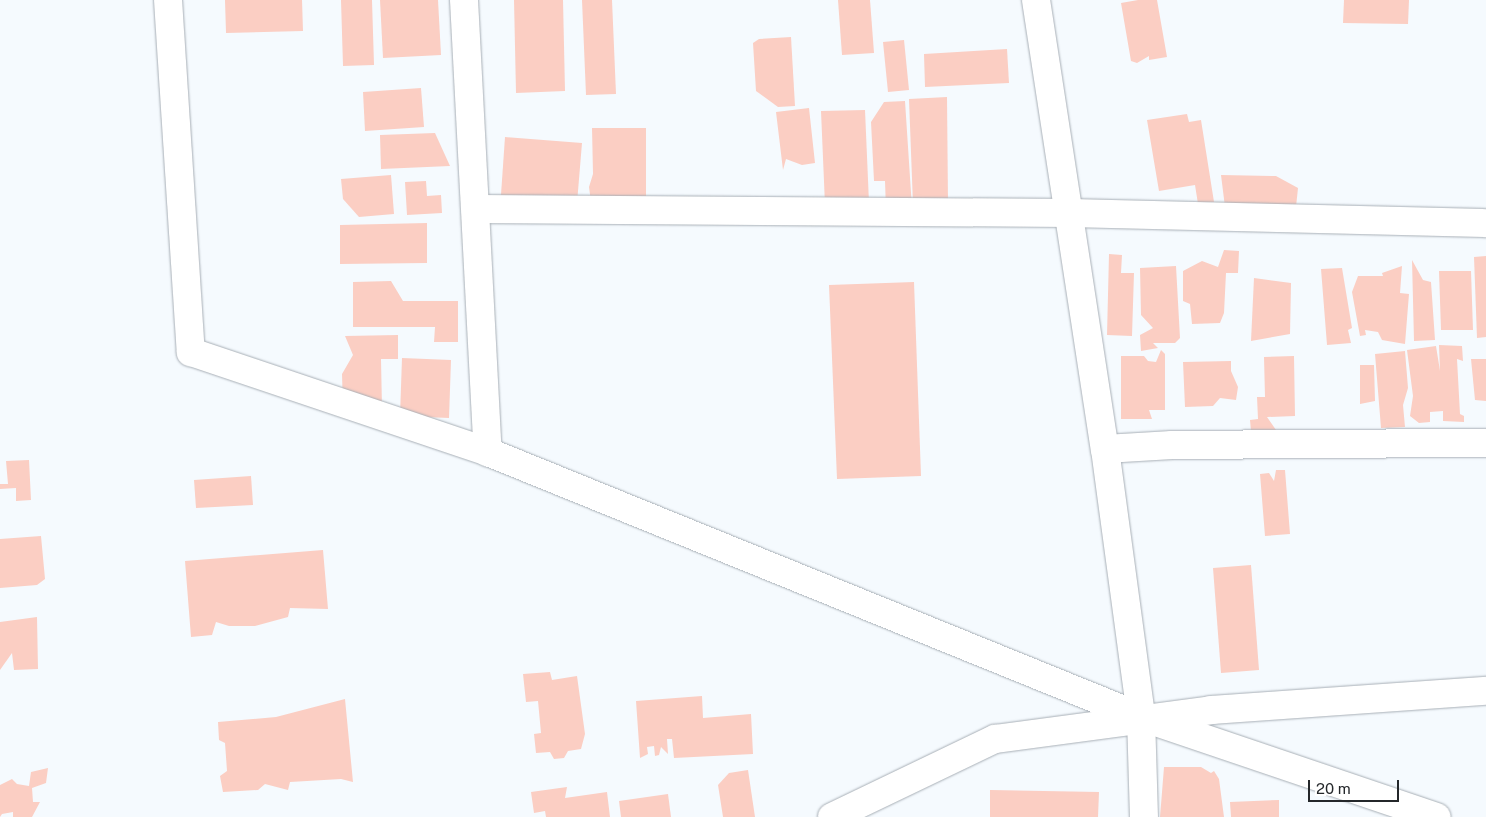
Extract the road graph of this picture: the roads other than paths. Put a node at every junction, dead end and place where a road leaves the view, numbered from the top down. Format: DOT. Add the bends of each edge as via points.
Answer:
graph roads {
  1 [pos="168,0"];
  2 [pos="464,0"];
  3 [pos="1036,0"];
  4 [pos="477,209"];
  5 [pos="1070,213"];
  6 [pos="1486,223"];
  7 [pos="1486,443"];
  8 [pos="1105,449"];
  9 [pos="488,452"];
  10 [pos="1486,691"];
  11 [pos="1141,717"];
  12 [pos="832,817"];
  13 [pos="1144,817"];
  14 [pos="1437,817"];
  1 -- 9 [label="street" via="191,352"];
  2 -- 4 [label="street"];
  3 -- 5 [label="street"];
  4 -- 5 [label="street"];
  4 -- 9 [label="street"];
  5 -- 6 [label="street"];
  5 -- 8 [label="street"];
  7 -- 8 [label="street" via="1172,445"];
  8 -- 11 [label="street"];
  9 -- 11 [label="street"];
  10 -- 11 [label="street"];
  11 -- 12 [label="street" via="995,739"];
  11 -- 13 [label="street"];
  11 -- 14 [label="street"];
}
